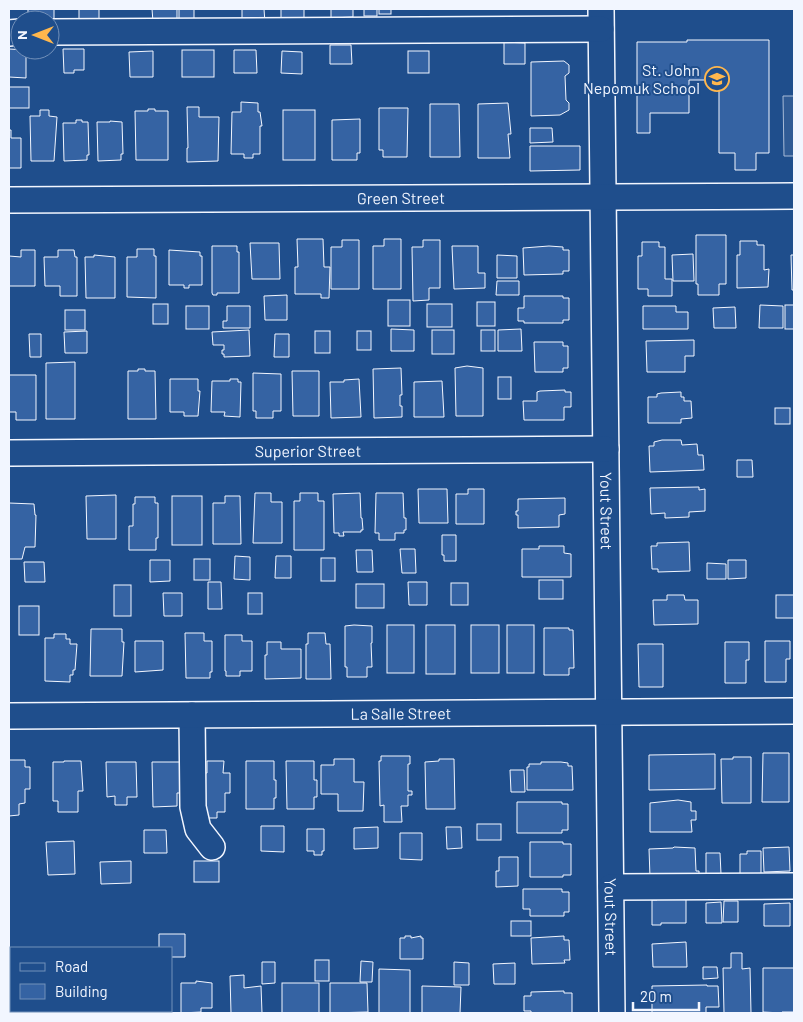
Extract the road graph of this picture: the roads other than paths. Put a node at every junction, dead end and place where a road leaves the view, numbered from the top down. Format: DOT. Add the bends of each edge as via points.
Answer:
graph roads {
  1 [pos="601,19"];
  2 [pos="60,32"];
  3 [pos="794,196"];
  4 [pos="603,197"];
  5 [pos="9,200"];
  6 [pos="606,449"];
  7 [pos="9,453"];
  8 [pos="609,712"];
  9 [pos="794,712"];
  10 [pos="192,715"];
  11 [pos="9,716"];
  12 [pos="212,847"];
  13 [pos="794,886"];
  14 [pos="611,888"];
  15 [pos="612,1013"];
  1 -- 2 [label="street"];
  1 -- 4 [label="street, Yout Street"];
  3 -- 4 [label="street, Green Street"];
  4 -- 5 [label="street, Green Street"];
  4 -- 6 [label="street, Yout Street"];
  6 -- 7 [label="street, Superior Street"];
  6 -- 8 [label="street, Yout Street"];
  8 -- 9 [label="street, La Salle Street"];
  8 -- 10 [label="street, La Salle Street"];
  8 -- 14 [label="street, Yout Street"];
  10 -- 11 [label="street, La Salle Street"];
  10 -- 12 [label="street" via="193,807 198,829"];
  13 -- 14 [label="street"];
  14 -- 15 [label="street, Yout Street"];
}
